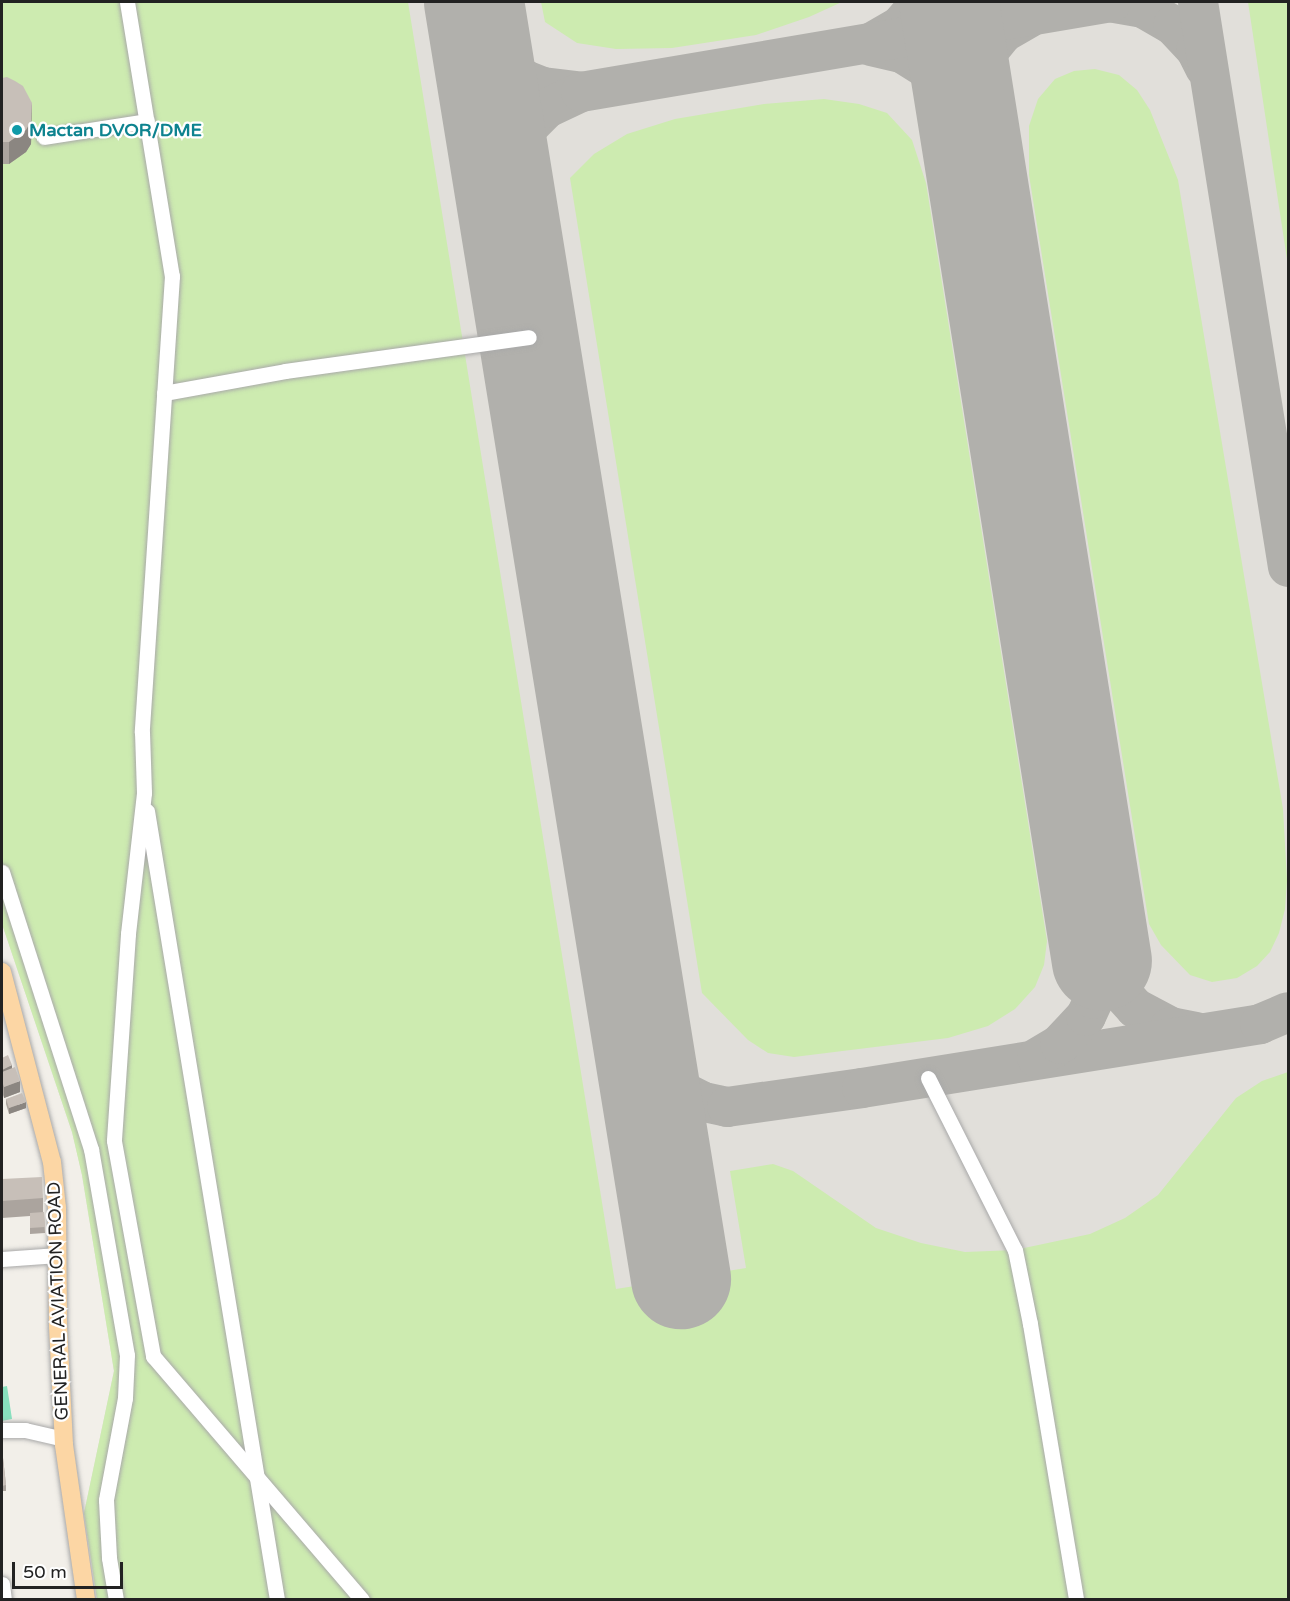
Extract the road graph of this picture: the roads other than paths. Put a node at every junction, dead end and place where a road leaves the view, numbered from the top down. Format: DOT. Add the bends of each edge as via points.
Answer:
graph roads {
  1 [pos="127,2"];
  2 [pos="147,121"];
  3 [pos="44,137"];
  4 [pos="529,337"];
  5 [pos="164,393"];
  6 [pos="144,793"];
  7 [pos="2,872"];
  8 [pos="2,972"];
  9 [pos="928,1078"];
  10 [pos="58,1255"];
  11 [pos="2,1259"];
  12 [pos="2,1430"];
  13 [pos="63,1439"];
  14 [pos="256,1477"];
  15 [pos="2,1584"];
  16 [pos="4,1599"];
  17 [pos="86,1599"];
  18 [pos="116,1599"];
  19 [pos="277,1599"];
  20 [pos="362,1599"];
  21 [pos="1077,1599"];
  1 -- 2 [label="street"];
  2 -- 3 [label="street"];
  2 -- 5 [label="street" via="172,276"];
  4 -- 5 [label="street" via="285,370"];
  5 -- 6 [label="street" via="142,732"];
  6 -- 14 [label="street"];
  6 -- 14 [label="street" via="128,934 114,1141 153,1356"];
  7 -- 18 [label="street" via="91,1149 127,1355 125,1398 106,1500"];
  8 -- 10 [label="main road, GENERAL AVIATION ROAD" via="52,1162"];
  9 -- 21 [label="street" via="1015,1250"];
  10 -- 11 [label="street"];
  10 -- 13 [label="main road, GENERAL AVIATION ROAD"];
  12 -- 13 [label="street" via="26,1430"];
  13 -- 17 [label="main road, GENERAL AVIATION ROAD"];
  14 -- 19 [label="street"];
  14 -- 20 [label="street"];
  15 -- 16 [label="street"];
}
